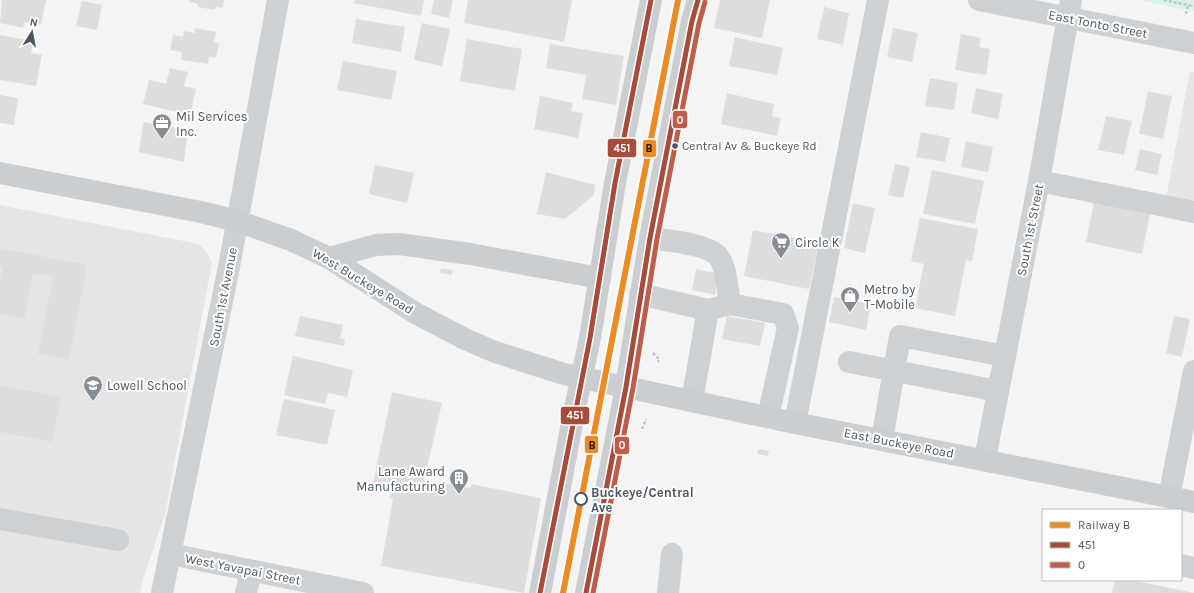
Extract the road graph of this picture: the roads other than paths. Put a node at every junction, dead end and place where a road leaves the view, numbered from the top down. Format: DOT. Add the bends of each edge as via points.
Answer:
graph roads {
  1 [pos="278,0"];
  2 [pos="651,0"];
  3 [pos="698,0"];
  4 [pos="878,0"];
  5 [pos="979,0"];
  6 [pos="1070,9"];
  7 [pos="1194,43"];
  8 [pos="0,173"];
  9 [pos="1039,181"];
  10 [pos="1194,212"];
  11 [pos="237,221"];
  12 [pos="650,238"];
  13 [pos="329,258"];
  14 [pos="600,278"];
  15 [pos="640,294"];
  16 [pos="730,304"];
  17 [pos="708,310"];
  18 [pos="1005,356"];
  19 [pos="849,362"];
  20 [pos="894,371"];
  21 [pos="1194,371"];
  22 [pos="593,380"];
  23 [pos="626,386"];
  24 [pos="998,391"];
  25 [pos="692,401"];
  26 [pos="768,417"];
  27 [pos="795,423"];
  28 [pos="882,440"];
  29 [pos="985,459"];
  30 [pos="1169,497"];
  31 [pos="1194,502"];
  32 [pos="0,520"];
  33 [pos="118,540"];
  34 [pos="170,554"];
  35 [pos="672,554"];
  36 [pos="1182,565"];
  37 [pos="1194,568"];
  38 [pos="251,571"];
  39 [pos="162,593"];
  40 [pos="246,593"];
  41 [pos="363,593"];
  42 [pos="540,593"];
  43 [pos="586,593"];
  44 [pos="668,593"];
  1 -- 11 [label="street, South 1st Avenue"];
  2 -- 14 [label="main road" via="614,183"];
  3 -- 12 [label="main road"];
  4 -- 27 [label="street"];
  5 -- 6 [label="street, East Tonto Street"];
  6 -- 7 [label="street, East Tonto Street"];
  6 -- 9 [label="street, South 1st Street"];
  8 -- 11 [label="main road, West Buckeye Road"];
  9 -- 10 [label="street"];
  9 -- 18 [label="street, South 1st Street"];
  11 -- 13 [label="main road, West Buckeye Road" via="291,240"];
  11 -- 34 [label="street, South 1st Avenue"];
  12 -- 15 [label="main road"];
  12 -- 16 [label="street" via="708,249 719,257"];
  13 -- 14 [label="main road" via="376,245 398,244 455,251"];
  13 -- 22 [label="main road, West Buckeye Road" via="417,314 465,339 520,361"];
  14 -- 22 [label="main road"];
  15 -- 17 [label="street"];
  15 -- 23 [label="main road"];
  16 -- 17 [label="street"];
  16 -- 26 [label="street" via="783,314 786,320 788,328"];
  17 -- 25 [label="street"];
  18 -- 20 [label="street" via="900,336"];
  18 -- 24 [label="street, South 1st Street"];
  19 -- 20 [label="street"];
  20 -- 24 [label="street"];
  20 -- 28 [label="street"];
  21 -- 30 [label="street"];
  22 -- 23 [label="main road, East Buckeye Road"];
  22 -- 42 [label="main road" via="573,418"];
  23 -- 25 [label="main road, East Buckeye Road"];
  23 -- 43 [label="main road"];
  24 -- 29 [label="street, South 1st Street"];
  25 -- 26 [label="main road, East Buckeye Road"];
  26 -- 27 [label="main road, East Buckeye Road"];
  27 -- 28 [label="main road, East Buckeye Road"];
  28 -- 29 [label="main road, East Buckeye Road"];
  29 -- 30 [label="main road, East Buckeye Road"];
  30 -- 31 [label="main road, East Buckeye Road"];
  32 -- 33 [label="street"];
  34 -- 38 [label="street, West Yavapai Street"];
  34 -- 39 [label="street, South 1st Avenue"];
  35 -- 44 [label="street"];
  36 -- 37 [label="street"];
  38 -- 40 [label="street"];
  38 -- 41 [label="street, West Yavapai Street"];
}
